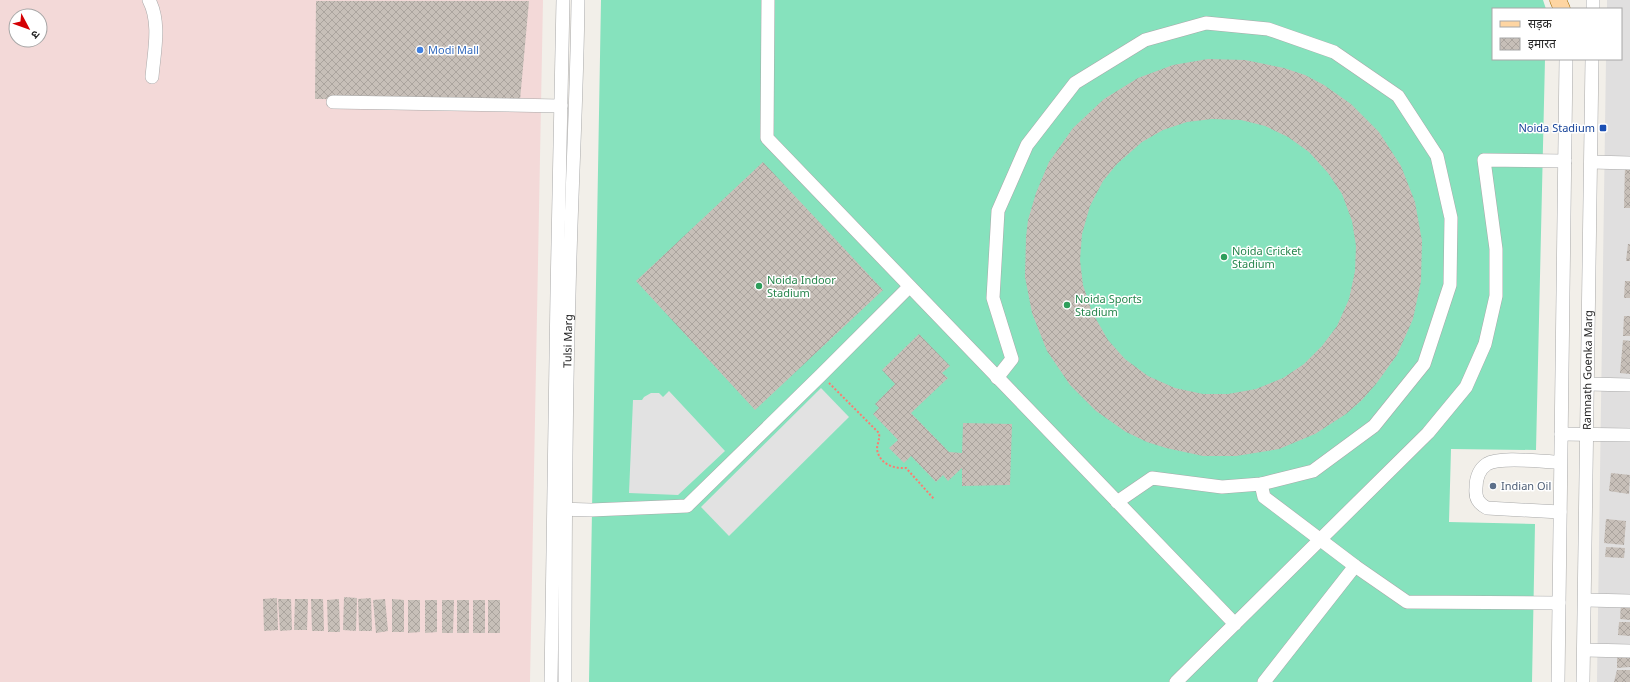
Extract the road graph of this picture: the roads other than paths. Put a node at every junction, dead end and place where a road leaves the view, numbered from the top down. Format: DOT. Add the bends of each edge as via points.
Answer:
graph roads {
  1 [pos="149,0"];
  2 [pos="563,0"];
  3 [pos="578,0"];
  4 [pos="768,0"];
  5 [pos="1566,60"];
  6 [pos="1592,60"];
  7 [pos="152,77"];
  8 [pos="333,102"];
  9 [pos="561,106"];
  10 [pos="1565,161"];
  11 [pos="1591,162"];
  12 [pos="1630,163"];
  13 [pos="909,286"];
  14 [pos="997,378"];
  15 [pos="1588,384"];
  16 [pos="1630,385"];
  17 [pos="1561,434"];
  18 [pos="1587,434"];
  19 [pos="1630,435"];
  20 [pos="1560,462"];
  21 [pos="1261,484"];
  22 [pos="1117,502"];
  23 [pos="559,509"];
  24 [pos="1560,512"];
  25 [pos="1320,539"];
  26 [pos="1355,566"];
  27 [pos="1585,600"];
  28 [pos="1630,601"];
  29 [pos="1559,603"];
  30 [pos="1235,624"];
  31 [pos="1584,650"];
  32 [pos="1630,651"];
  33 [pos="551,682"];
  34 [pos="565,682"];
  35 [pos="1176,682"];
  36 [pos="1264,682"];
  37 [pos="1558,682"];
  38 [pos="1583,682"];
  1 -- 7 [label="street" via="154,12 156,29"];
  2 -- 9 [label="street, Tulsi Marg"];
  3 -- 23 [label="street, Tulsi Marg" via="577,84"];
  4 -- 13 [label="street" via="766,138"];
  5 -- 10 [label="street"];
  6 -- 11 [label="street, Ramnath Goenka Marg"];
  8 -- 9 [label="street"];
  9 -- 23 [label="street, Tulsi Marg"];
  10 -- 17 [label="street"];
  10 -- 25 [label="street" via="1484,160 1496,249 1496,296 1485,344 1466,387 1428,433"];
  11 -- 12 [label="street"];
  11 -- 15 [label="street, Ramnath Goenka Marg"];
  13 -- 14 [label="street"];
  13 -- 23 [label="street" via="687,506"];
  14 -- 21 [label="street" via="1012,359 993,298 998,211 1027,145 1075,83 1145,40 1206,23 1268,29 1334,52 1398,96 1438,156 1451,218 1450,285 1424,364 1374,426 1313,471"];
  14 -- 22 [label="street"];
  15 -- 16 [label="street"];
  15 -- 18 [label="street, Ramnath Goenka Marg"];
  17 -- 18 [label="street"];
  17 -- 20 [label="street"];
  18 -- 19 [label="street"];
  18 -- 27 [label="street, Ramnath Goenka Marg"];
  20 -- 24 [label="street"];
  20 -- 24 [label="street" via="1500,460 1488,464 1482,468 1476,481 1476,494 1478,500 1487,508"];
  21 -- 22 [label="street" via="1222,487 1152,478"];
  21 -- 25 [label="street" via="1264,497"];
  22 -- 30 [label="street"];
  23 -- 33 [label="street, Tulsi Marg"];
  23 -- 34 [label="street, Tulsi Marg"];
  24 -- 29 [label="street"];
  25 -- 26 [label="street"];
  25 -- 30 [label="street"];
  26 -- 29 [label="street" via="1407,602"];
  26 -- 36 [label="street"];
  27 -- 28 [label="street"];
  27 -- 31 [label="street, Ramnath Goenka Marg"];
  29 -- 37 [label="street"];
  30 -- 35 [label="street"];
  31 -- 32 [label="street"];
  31 -- 38 [label="street, Ramnath Goenka Marg"];
}
